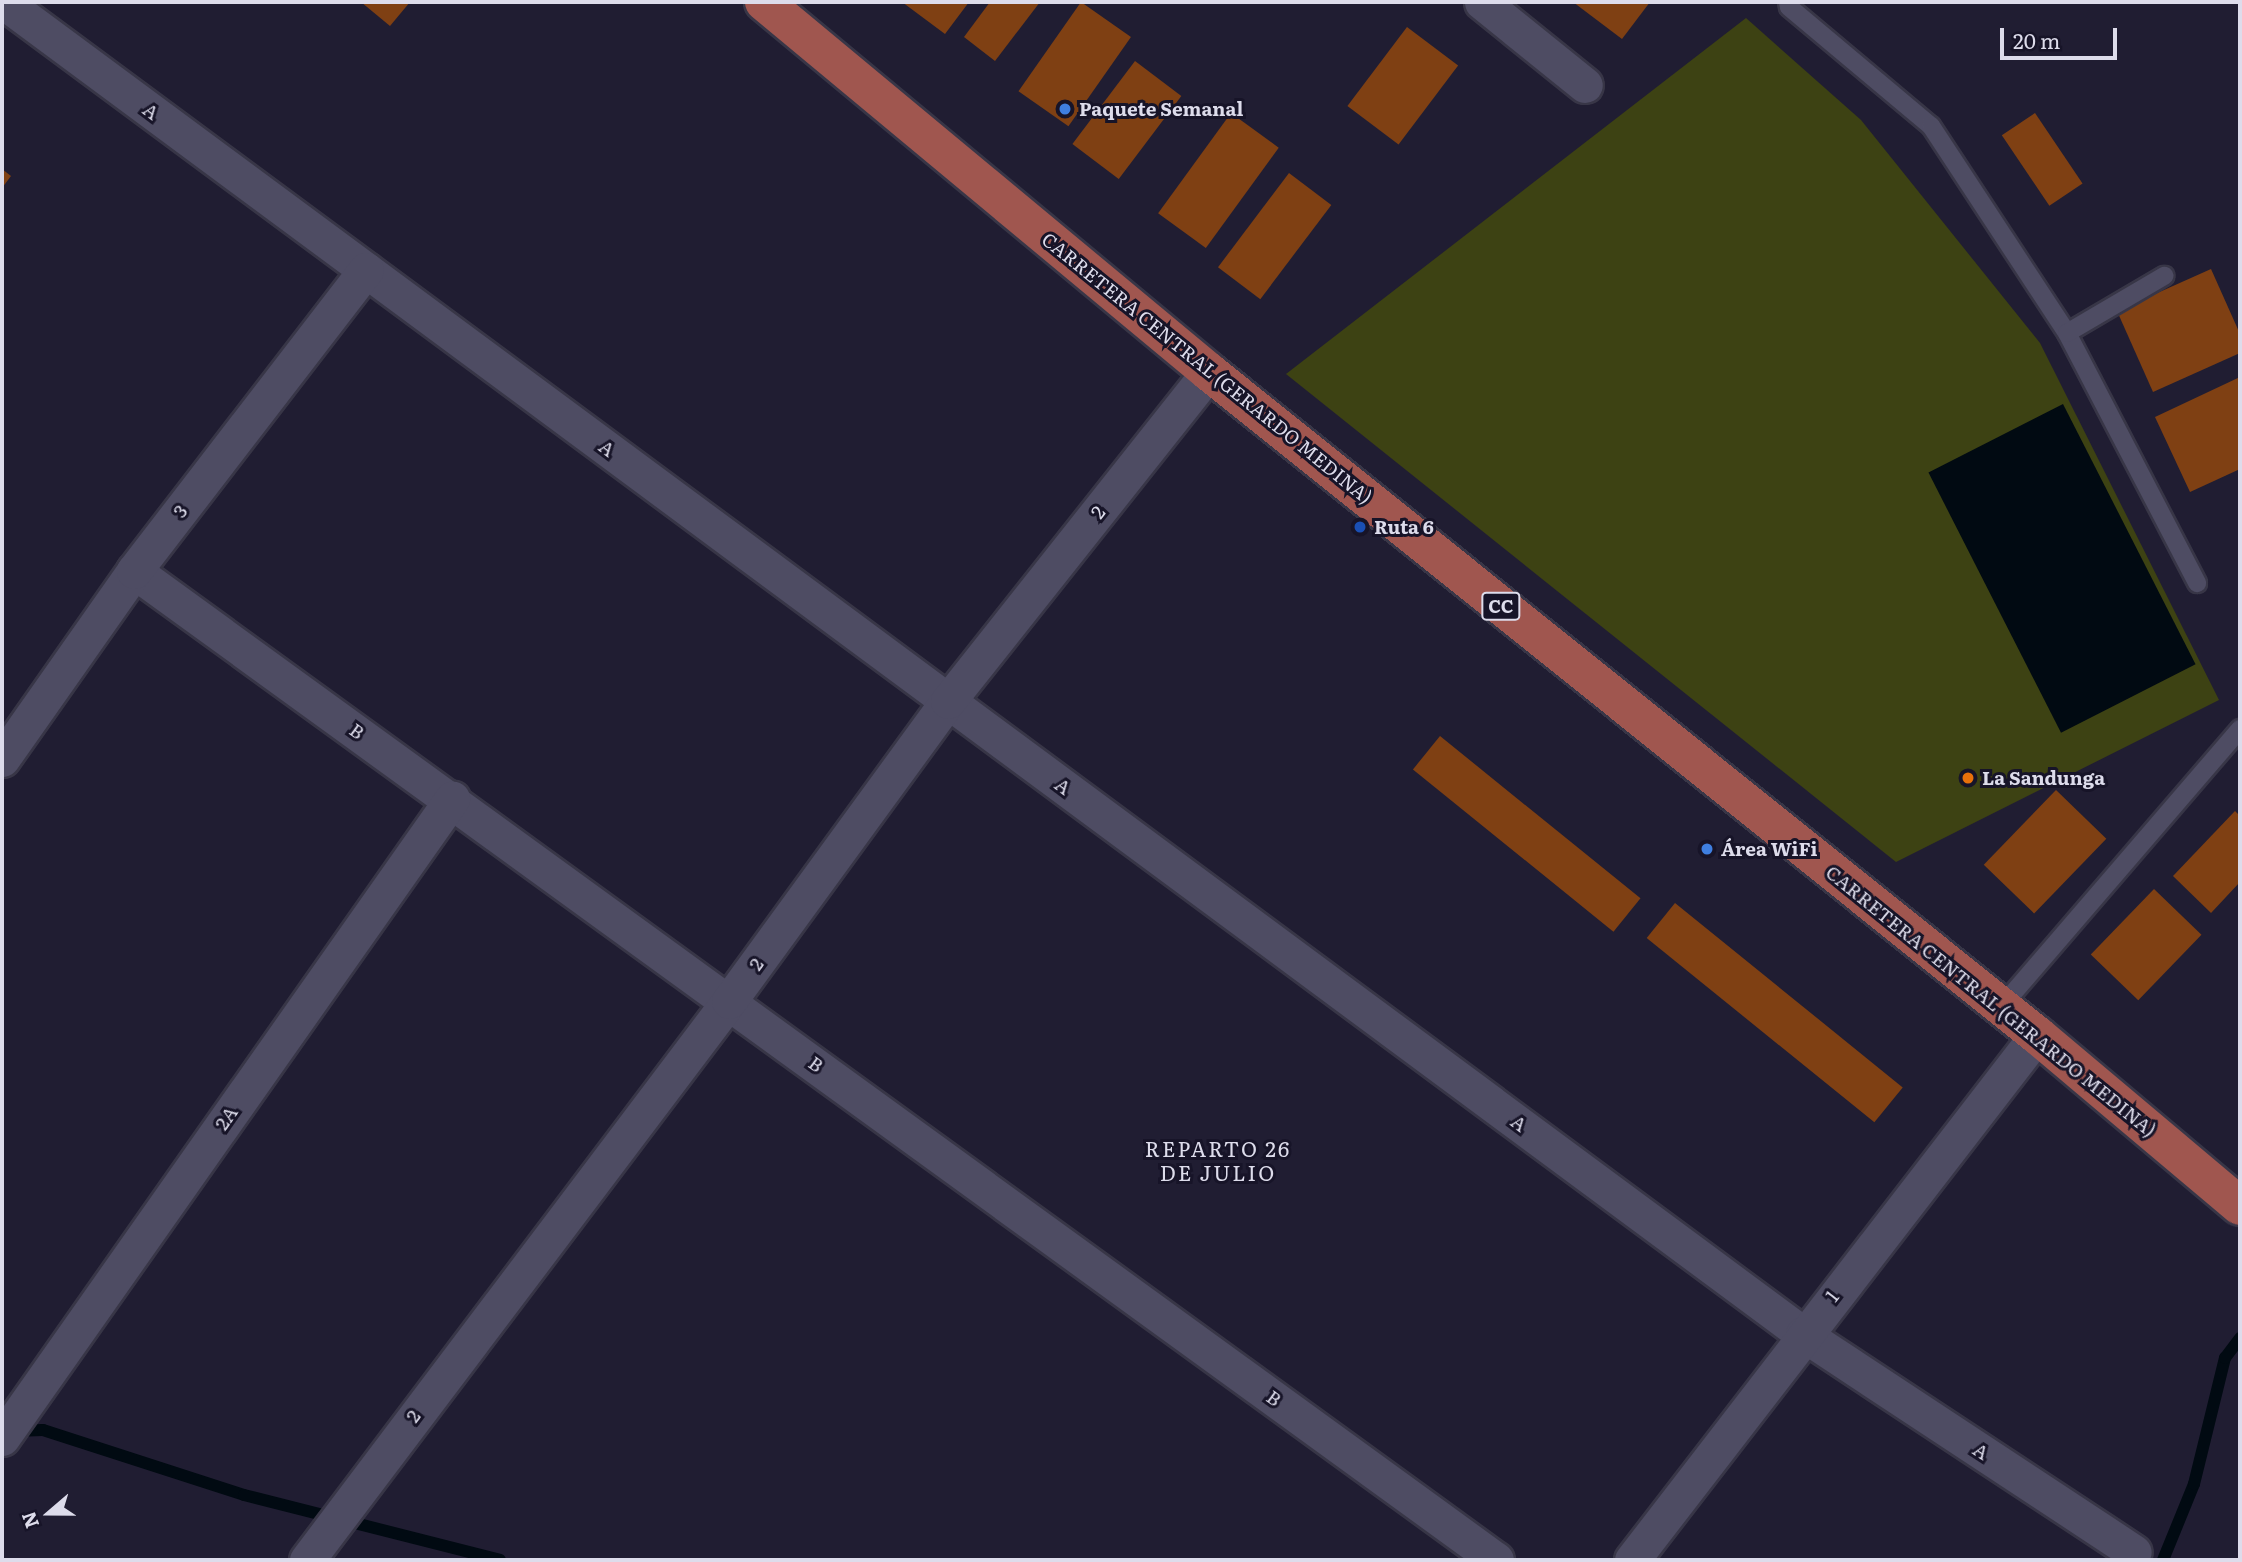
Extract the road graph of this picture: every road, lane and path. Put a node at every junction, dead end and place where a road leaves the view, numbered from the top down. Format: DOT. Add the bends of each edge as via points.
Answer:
graph roads {
  1 [pos="4,2"];
  2 [pos="1482,2"];
  3 [pos="1788,2"];
  4 [pos="781,7"];
  5 [pos="1585,85"];
  6 [pos="366,270"];
  7 [pos="2164,276"];
  8 [pos="2067,333"];
  9 [pos="1209,372"];
  10 [pos="134,571"];
  11 [pos="2197,583"];
  12 [pos="948,701"];
  13 [pos="2240,729"];
  14 [pos="2,759"];
  15 [pos="452,799"];
  16 [pos="729,1001"];
  17 [pos="2001,1007"];
  18 [pos="2037,1035"];
  19 [pos="2240,1206"];
  20 [pos="1803,1334"];
  21 [pos="8,1428"];
  22 [pos="2134,1552"];
  23 [pos="307,1560"];
  24 [pos="1496,1560"];
  25 [pos="1632,1560"];
  1 -- 6 [label="street, A"];
  2 -- 5 [label="street"];
  3 -- 8 [label="lane" via="1789,8 1931,126"];
  4 -- 9 [label="main road, CARRETERA CENTRAL (GERARDO MEDINA) / CC"];
  6 -- 10 [label="street, 3"];
  6 -- 12 [label="street, A"];
  7 -- 8 [label="lane"];
  8 -- 11 [label="lane"];
  9 -- 12 [label="street, 2"];
  9 -- 17 [label="main road, CARRETERA CENTRAL (GERARDO MEDINA) / CC"];
  10 -- 14 [label="street, 3"];
  10 -- 15 [label="street, B"];
  12 -- 16 [label="street, 2"];
  12 -- 20 [label="street, A"];
  13 -- 17 [label="lane"];
  15 -- 16 [label="street, B"];
  15 -- 21 [label="street, 2A"];
  16 -- 23 [label="street, 2"];
  16 -- 24 [label="street, B"];
  17 -- 18 [label="main road, CARRETERA CENTRAL (GERARDO MEDINA) / CC"];
  18 -- 19 [label="main road, CARRETERA CENTRAL (GERARDO MEDINA) / CC"];
  18 -- 20 [label="street, 1"];
  20 -- 22 [label="street, A"];
  20 -- 25 [label="street, 1"];
}
